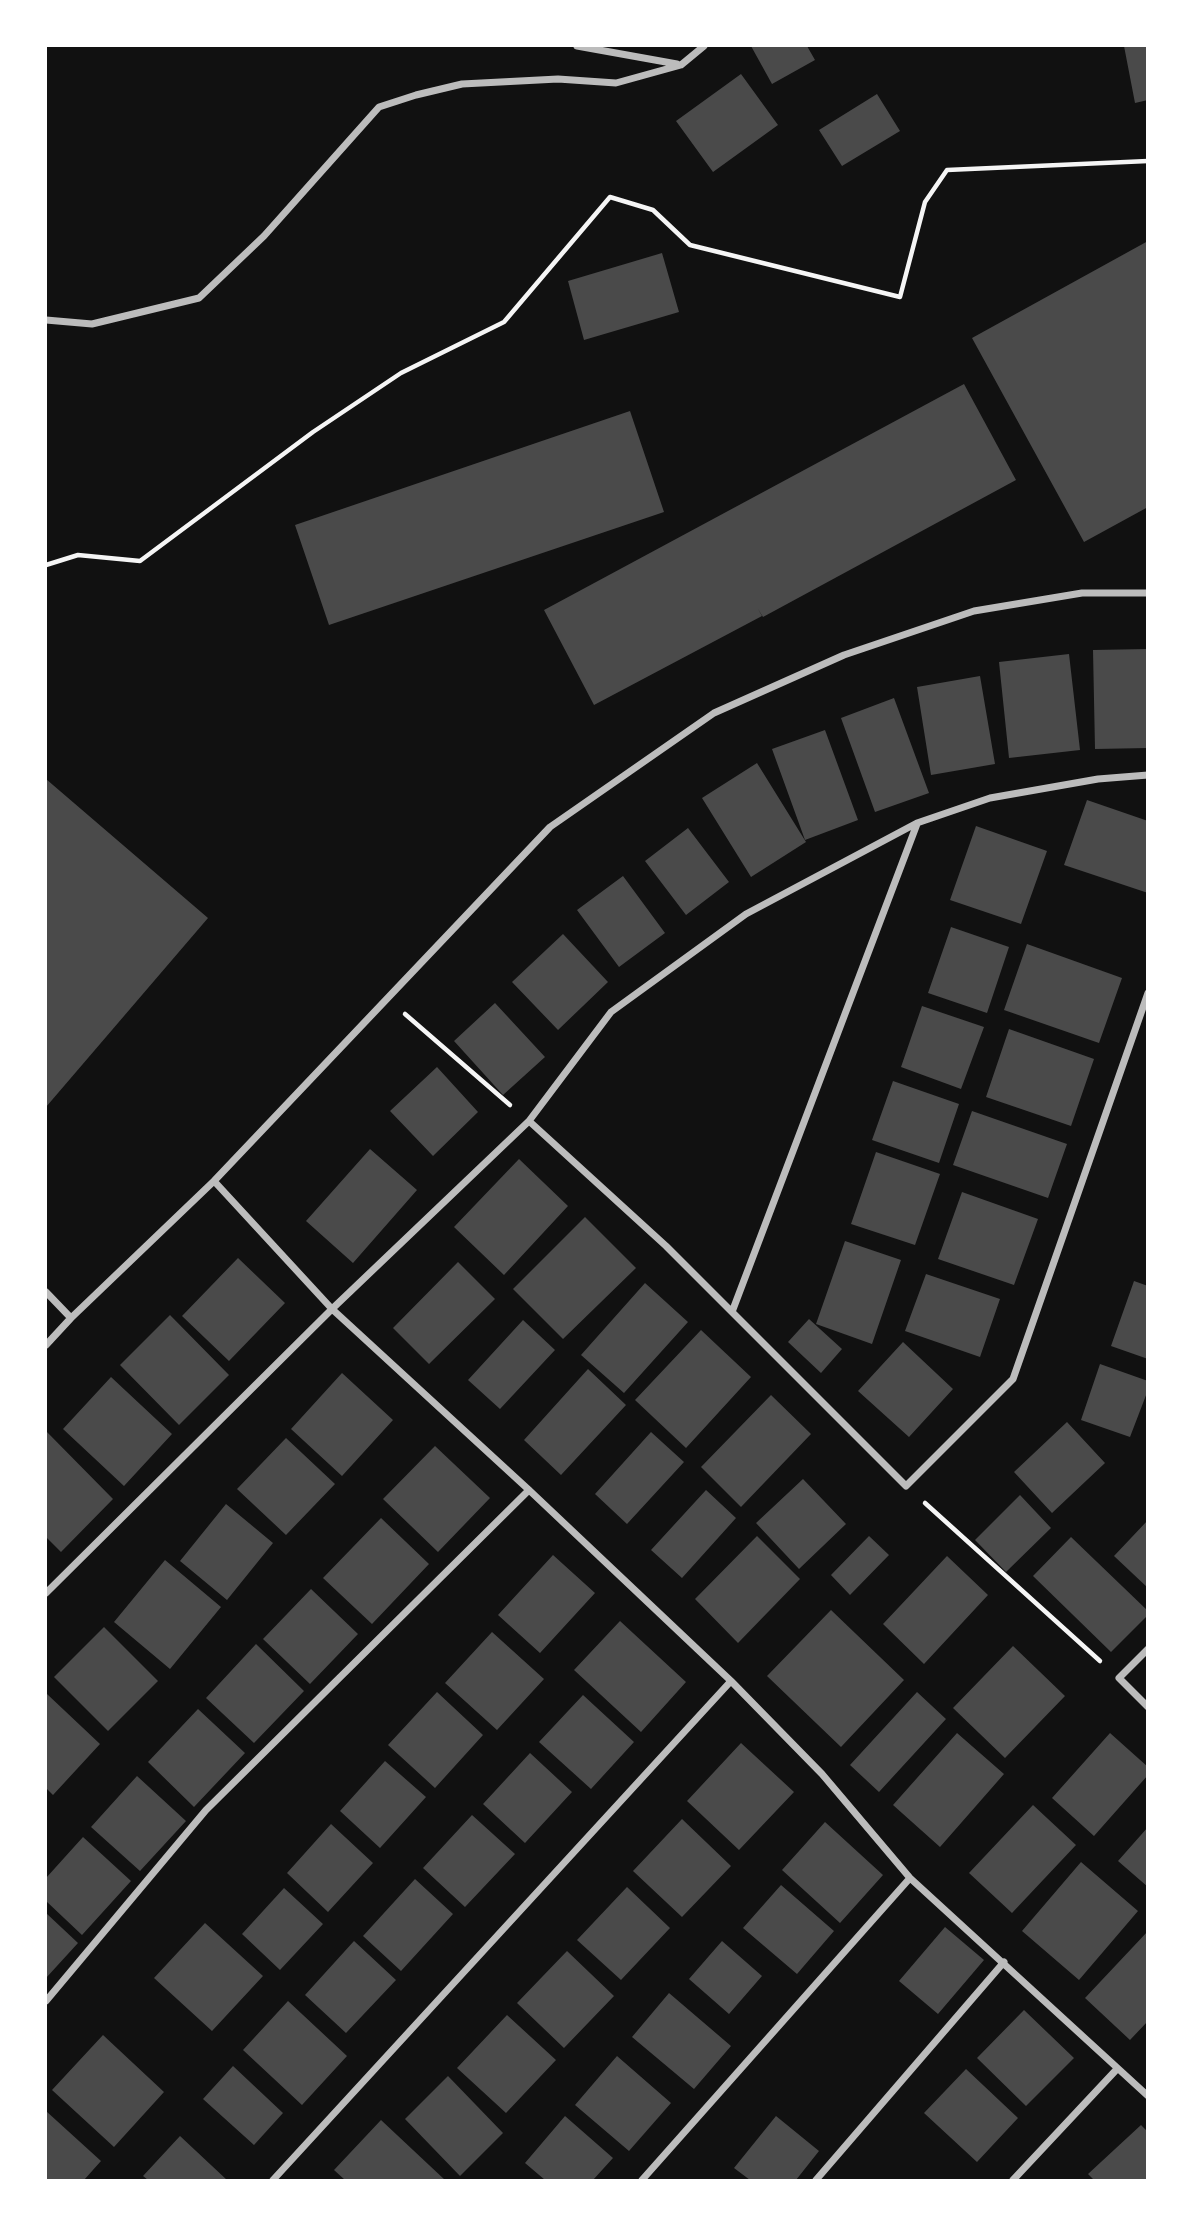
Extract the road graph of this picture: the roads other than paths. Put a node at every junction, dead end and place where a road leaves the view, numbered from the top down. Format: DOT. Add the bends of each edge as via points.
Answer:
graph roads {
  1 [pos="577,46"];
  2 [pos="704,46"];
  3 [pos="681,65"];
  4 [pos="46,320"];
  5 [pos="1147,593"];
  6 [pos="1147,775"];
  7 [pos="917,823"];
  8 [pos="1147,993"];
  9 [pos="529,1121"];
  10 [pos="214,1181"];
  11 [pos="46,1292"];
  12 [pos="332,1309"];
  13 [pos="732,1312"];
  14 [pos="71,1318"];
  15 [pos="46,1345"];
  16 [pos="529,1490"];
  17 [pos="46,1593"];
  18 [pos="1147,1649"];
  19 [pos="731,1681"];
  20 [pos="1147,1707"];
  21 [pos="910,1878"];
  22 [pos="1004,1962"];
  23 [pos="46,2001"];
  24 [pos="1117,2068"];
  25 [pos="1147,2096"];
  26 [pos="273,2180"];
  27 [pos="642,2180"];
  28 [pos="816,2180"];
  29 [pos="1013,2180"];
  1 -- 3 [label="street"];
  2 -- 3 [label="street"];
  3 -- 4 [label="street" via="616,83 558,79 462,84 379,107 264,236 199,298 92,324"];
  5 -- 10 [label="street" via="1082,593 974,611 844,655 714,713 551,827"];
  6 -- 7 [label="street" via="990,798"];
  7 -- 9 [label="street" via="746,914 611,1012"];
  7 -- 13 [label="street"];
  8 -- 13 [label="street" via="1013,1380 906,1486"];
  9 -- 12 [label="street"];
  9 -- 13 [label="street"];
  10 -- 12 [label="street"];
  10 -- 14 [label="street"];
  11 -- 14 [label="street"];
  12 -- 16 [label="street"];
  12 -- 17 [label="street"];
  14 -- 15 [label="street"];
  16 -- 19 [label="street"];
  16 -- 23 [label="street" via="206,1810"];
  18 -- 20 [label="street" via="1119,1678"];
  19 -- 21 [label="street" via="822,1774"];
  19 -- 26 [label="street"];
  21 -- 22 [label="street"];
  21 -- 27 [label="street"];
  22 -- 24 [label="street"];
  22 -- 28 [label="street"];
  24 -- 25 [label="street"];
  24 -- 29 [label="street"];
}
